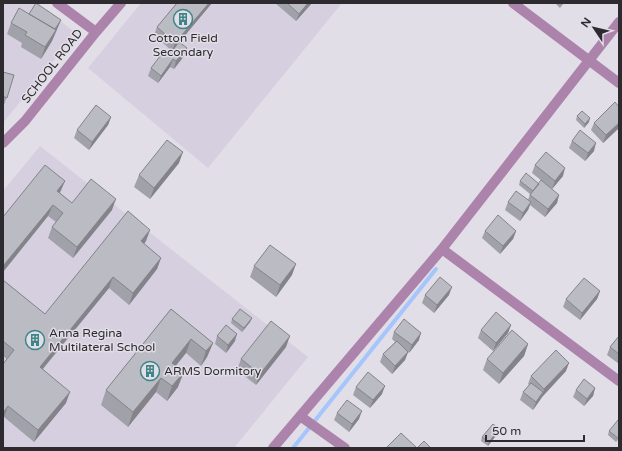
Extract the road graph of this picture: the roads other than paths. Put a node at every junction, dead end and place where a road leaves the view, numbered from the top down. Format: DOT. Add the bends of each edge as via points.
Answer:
graph roads {
  1 [pos="57,3"];
  2 [pos="121,3"];
  3 [pos="513,3"];
  4 [pos="619,22"];
  5 [pos="96,32"];
  6 [pos="589,60"];
  7 [pos="619,83"];
  8 [pos="3,144"];
  9 [pos="442,249"];
  10 [pos="619,381"];
  11 [pos="303,418"];
  12 [pos="273,448"];
  13 [pos="345,448"];
  1 -- 5 [label="street"];
  2 -- 5 [label="street, SCHOOL ROAD"];
  3 -- 6 [label="street"];
  4 -- 6 [label="street"];
  5 -- 8 [label="street, SCHOOL ROAD" via="25,121"];
  6 -- 7 [label="street"];
  6 -- 9 [label="street"];
  9 -- 10 [label="street"];
  9 -- 11 [label="street"];
  11 -- 12 [label="street"];
  11 -- 13 [label="street"];
}
